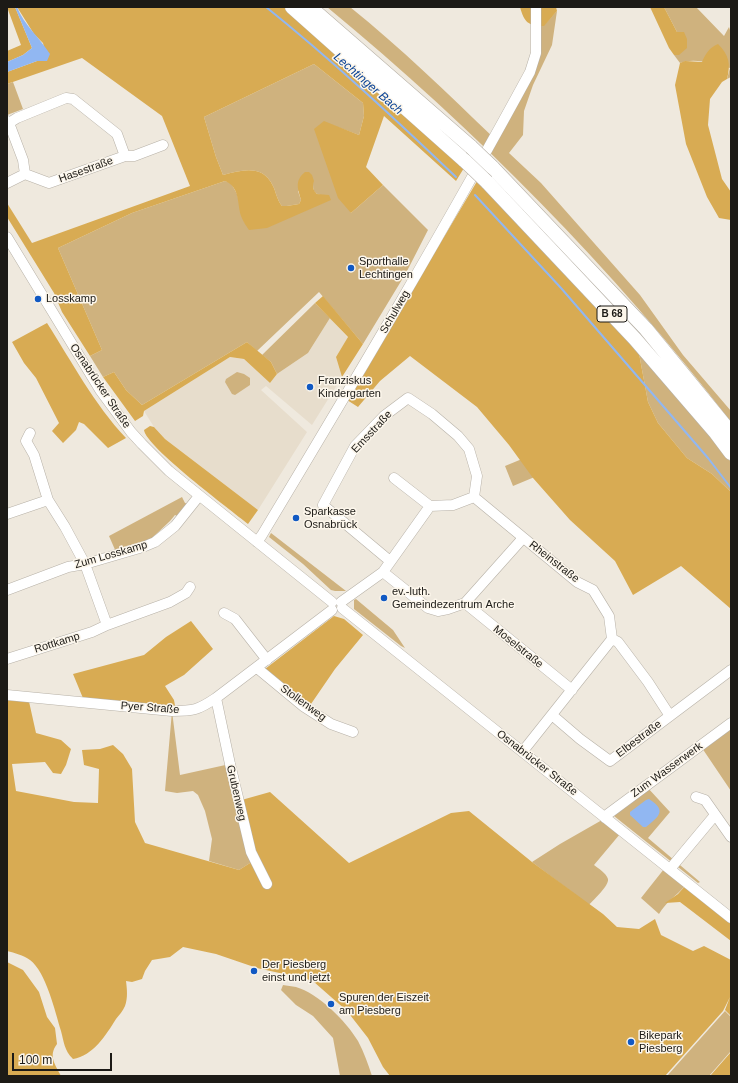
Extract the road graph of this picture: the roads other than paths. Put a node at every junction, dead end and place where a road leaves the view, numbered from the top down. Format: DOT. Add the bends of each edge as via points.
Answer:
graph roads {
  1 [pos="292,7"];
  2 [pos="310,7"];
  3 [pos="536,7"];
  4 [pos="8,122"];
  5 [pos="164,145"];
  6 [pos="125,156"];
  7 [pos="25,174"];
  8 [pos="7,184"];
  9 [pos="7,237"];
  10 [pos="30,433"];
  11 [pos="731,433"];
  12 [pos="731,452"];
  13 [pos="394,478"];
  14 [pos="199,496"];
  15 [pos="474,497"];
  16 [pos="48,500"];
  17 [pos="430,506"];
  18 [pos="7,514"];
  19 [pos="523,538"];
  20 [pos="257,542"];
  21 [pos="390,561"];
  22 [pos="85,564"];
  23 [pos="384,572"];
  24 [pos="190,587"];
  25 [pos="7,590"];
  26 [pos="465,603"];
  27 [pos="337,606"];
  28 [pos="224,613"];
  29 [pos="106,625"];
  30 [pos="612,639"];
  31 [pos="7,659"];
  32 [pos="267,660"];
  33 [pos="257,668"];
  34 [pos="731,670"];
  35 [pos="572,690"];
  36 [pos="7,696"];
  37 [pos="216,698"];
  38 [pos="552,715"];
  39 [pos="670,716"];
  40 [pos="731,723"];
  41 [pos="353,732"];
  42 [pos="522,752"];
  43 [pos="696,797"];
  44 [pos="715,814"];
  45 [pos="605,818"];
  46 [pos="731,837"];
  47 [pos="670,870"];
  48 [pos="267,884"];
  49 [pos="731,918"];
  1 -- 12 [label="highway, B 68, bridge" via="487,182 635,339"];
  2 -- 11 [label="highway, B 68, bridge" via="492,167 646,329"];
  3 -- 20 [label="street, Schulweg" via="536,53 530,72 435,244"];
  4 -- 6 [label="street, Hasestraße" via="66,98 73,99 117,134"];
  4 -- 7 [label="street"];
  5 -- 6 [label="street, Hasestraße" via="134,156"];
  6 -- 7 [label="street, Hasestraße" via="49,183"];
  7 -- 8 [label="street"];
  9 -- 14 [label="street, Osnabrücker Straße" via="116,412 142,444"];
  10 -- 16 [label="street" via="26,441 34,455"];
  13 -- 17 [label="street"];
  14 -- 20 [label="street, Osnabrücker Straße"];
  14 -- 22 [label="street, Zum Losskamp" via="175,526 155,542"];
  15 -- 17 [label="street" via="453,505"];
  15 -- 19 [label="street, Rheinstraße"];
  15 -- 21 [label="street, Emsstraße" via="476,476 468,449 458,436 408,398 384,416 355,446 323,505"];
  16 -- 18 [label="street"];
  16 -- 22 [label="street"];
  17 -- 21 [label="street"];
  19 -- 26 [label="street"];
  19 -- 30 [label="street, Rheinstraße" via="577,582 593,590 608,616"];
  20 -- 27 [label="street, Osnabrücker Straße"];
  21 -- 23 [label="street"];
  22 -- 25 [label="street, Zum Losskamp"];
  22 -- 29 [label="street"];
  23 -- 26 [label="street" via="428,608 438,611"];
  23 -- 27 [label="street, Pyer Straße"];
  24 -- 29 [label="street, Rottkamp" via="186,593 170,602"];
  26 -- 35 [label="street, Moselstraße"];
  27 -- 32 [label="street, Pyer Straße"];
  27 -- 42 [label="street, Osnabrücker Straße"];
  28 -- 32 [label="street" via="235,619"];
  29 -- 31 [label="street, Rottkamp" via="92,632"];
  30 -- 35 [label="street"];
  30 -- 39 [label="street, Elbestraße" via="618,642"];
  32 -- 33 [label="street, Pyer Straße"];
  33 -- 37 [label="street, Pyer Straße"];
  33 -- 41 [label="street, Stollenweg" via="303,706 332,724"];
  34 -- 39 [label="street"];
  35 -- 38 [label="street"];
  36 -- 37 [label="street, Pyer Straße" via="176,711 193,711"];
  37 -- 48 [label="street, Grubenweg" via="250,852"];
  38 -- 39 [label="street, Elbestraße" via="610,761"];
  38 -- 42 [label="street"];
  40 -- 45 [label="street, Zum Wasserwerk"];
  42 -- 45 [label="street, Osnabrücker Straße"];
  43 -- 44 [label="street" via="705,800"];
  44 -- 46 [label="street"];
  44 -- 47 [label="street"];
  45 -- 47 [label="street, Osnabrücker Straße"];
  47 -- 49 [label="street, Osnabrücker Straße"];
}
